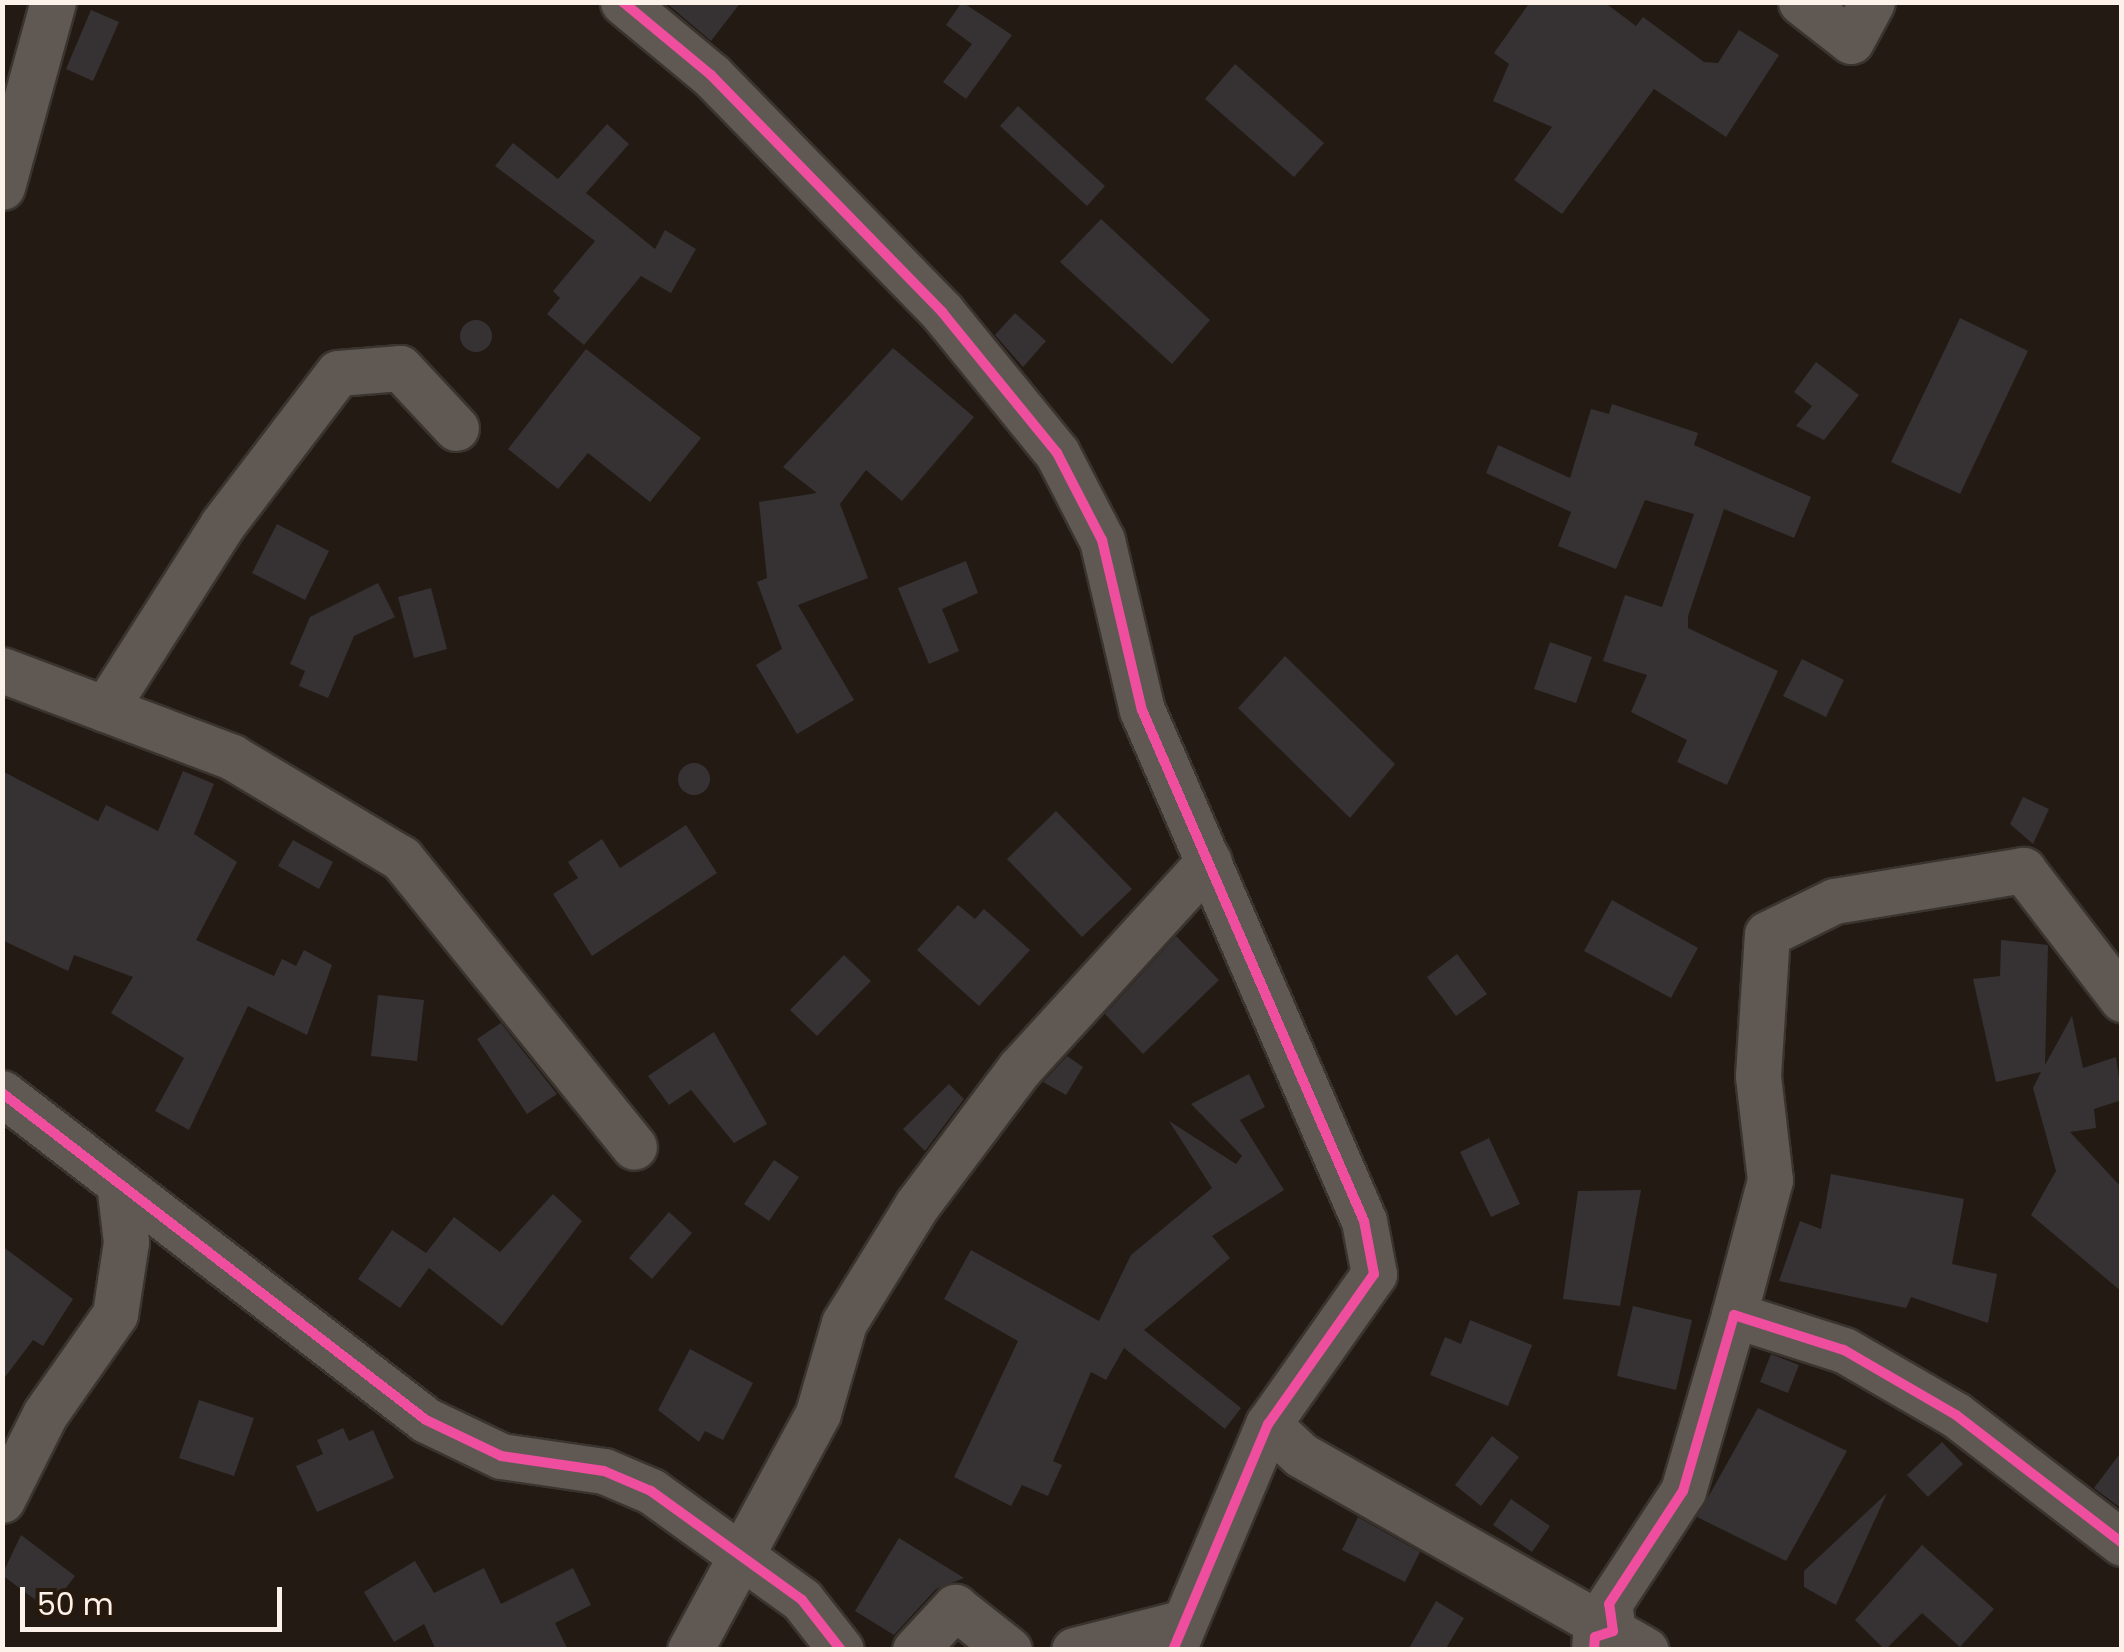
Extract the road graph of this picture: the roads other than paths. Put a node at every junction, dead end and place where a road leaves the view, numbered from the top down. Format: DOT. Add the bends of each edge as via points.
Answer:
graph roads {
  1 [pos="53,2"];
  2 [pos="623,2"];
  3 [pos="1802,2"];
  4 [pos="1872,2"];
  5 [pos="9,141"];
  6 [pos="2,187"];
  7 [pos="456,428"];
  8 [pos="2,670"];
  9 [pos="105,708"];
  10 [pos="1209,861"];
  11 [pos="2122,999"];
  12 [pos="2,1094"];
  13 [pos="634,1146"];
  14 [pos="120,1183"];
  15 [pos="168,1218"];
  16 [pos="126,1242"];
  17 [pos="1734,1315"];
  18 [pos="1268,1424"];
  19 [pos="2,1500"];
  20 [pos="2122,1543"];
  21 [pos="736,1551"];
  22 [pos="1179,1636"];
  23 [pos="1618,1643"];
  24 [pos="690,1650"];
  25 [pos="841,1650"];
  26 [pos="915,1650"];
  27 [pos="1009,1650"];
  28 [pos="1074,1650"];
  1 -- 5 [label="street"];
  2 -- 10 [label="street" via="711,75 942,312 1058,453 1102,540 1142,710"];
  3 -- 4 [label="street" via="1851,41"];
  5 -- 6 [label="street"];
  7 -- 9 [label="street" via="400,368 338,373 222,525"];
  8 -- 9 [label="street"];
  9 -- 13 [label="street" via="232,757 400,858"];
  10 -- 18 [label="street" via="1364,1221 1374,1274"];
  10 -- 21 [label="street" via="1020,1068 916,1205 844,1323 818,1413"];
  11 -- 17 [label="street" via="2022,870 1834,901 1767,934 1758,1076 1770,1180"];
  12 -- 14 [label="street"];
  14 -- 15 [label="street"];
  14 -- 16 [label="street"];
  15 -- 16 [label="street"];
  15 -- 21 [label="street" via="426,1420 502,1456 604,1472 650,1491"];
  16 -- 19 [label="street" via="115,1314 45,1414"];
  17 -- 20 [label="street" via="1828,1343 1956,1414"];
  17 -- 23 [label="street" via="1683,1491 1609,1604"];
  18 -- 22 [label="street"];
  18 -- 23 [label="street" via="1301,1455"];
  21 -- 24 [label="street"];
  21 -- 25 [label="street" via="802,1600"];
  22 -- 28 [label="street"];
  26 -- 27 [label="street" via="954,1606"];
}
